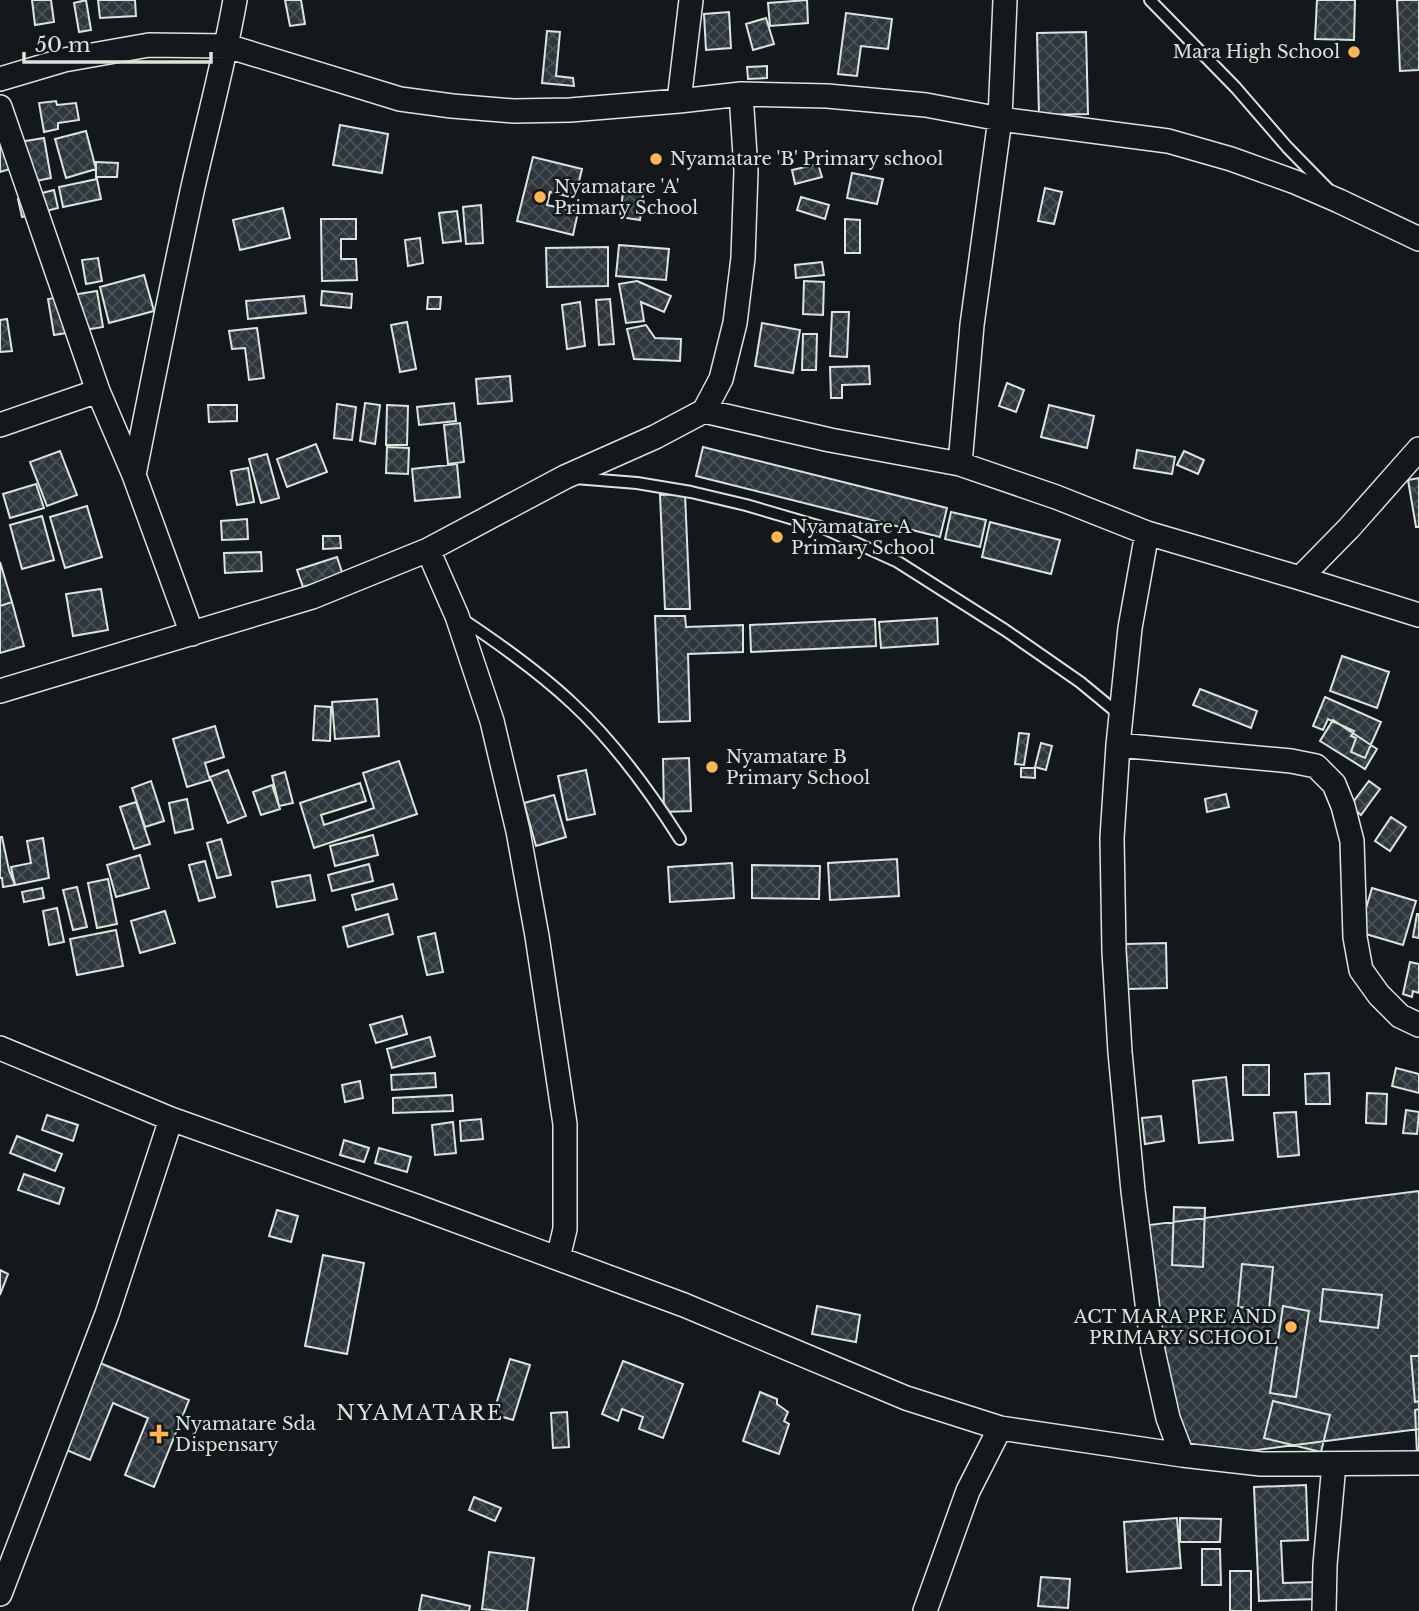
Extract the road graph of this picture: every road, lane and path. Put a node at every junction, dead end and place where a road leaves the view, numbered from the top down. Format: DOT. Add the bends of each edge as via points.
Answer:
graph roads {
  1 [pos="235,0"];
  2 [pos="691,0"];
  3 [pos="1005,0"];
  4 [pos="1150,0"];
  5 [pos="228,46"];
  6 [pos="0,79"];
  7 [pos="741,94"];
  8 [pos="679,101"];
  9 [pos="0,107"];
  10 [pos="1000,119"];
  11 [pos="1339,201"];
  12 [pos="1419,239"];
  13 [pos="98,391"];
  14 [pos="704,411"];
  15 [pos="0,425"];
  16 [pos="1419,449"];
  17 [pos="960,464"];
  18 [pos="134,475"];
  19 [pos="565,477"];
  20 [pos="1147,534"];
  21 [pos="428,550"];
  22 [pos="1300,578"];
  23 [pos="1419,615"];
  24 [pos="457,616"];
  25 [pos="192,634"];
  26 [pos="0,691"];
  27 [pos="1121,715"];
  28 [pos="1118,745"];
  29 [pos="680,839"];
  30 [pos="1419,1025"];
  31 [pos="0,1048"];
  32 [pos="171,1119"];
  33 [pos="558,1258"];
  34 [pos="1000,1429"];
  35 [pos="1182,1455"];
  36 [pos="1419,1463"];
  37 [pos="1334,1464"];
  38 [pos="0,1594"];
  39 [pos="925,1611"];
  40 [pos="1324,1611"];
  1 -- 5 [label="street"];
  2 -- 8 [label="street"];
  3 -- 10 [label="street"];
  4 -- 11 [label="lane"];
  5 -- 6 [label="street" via="149,45 64,60"];
  5 -- 8 [label="street" via="400,99 452,106 570,110"];
  5 -- 18 [label="street" via="160,339"];
  7 -- 8 [label="street"];
  7 -- 10 [label="street" via="926,105"];
  7 -- 14 [label="street" via="746,171 743,258 735,323 721,379"];
  9 -- 13 [label="street"];
  10 -- 11 [label="street" via="1168,141 1231,159"];
  10 -- 17 [label="street" via="972,325"];
  11 -- 12 [label="street"];
  13 -- 15 [label="street"];
  13 -- 18 [label="street"];
  14 -- 17 [label="street"];
  14 -- 19 [label="street"];
  16 -- 22 [label="street"];
  17 -- 20 [label="street"];
  18 -- 25 [label="street"];
  19 -- 21 [label="street"];
  19 -- 27 [label="lane" via="691,492 821,527 898,562 938,587 1069,674"];
  20 -- 22 [label="street"];
  20 -- 27 [label="street"];
  21 -- 24 [label="street"];
  21 -- 25 [label="street" via="312,597"];
  22 -- 23 [label="street"];
  24 -- 29 [label="lane" via="517,656 573,704 612,744"];
  24 -- 33 [label="street" via="492,721 541,960 565,1124 565,1229"];
  25 -- 26 [label="street"];
  27 -- 28 [label="street"];
  28 -- 30 [label="street" via="1316,766 1334,785 1352,841 1355,937 1362,970 1379,996 1400,1016"];
  28 -- 35 [label="street" via="1112,838 1114,951 1130,1163 1153,1351 1168,1418"];
  31 -- 32 [label="street"];
  32 -- 33 [label="street"];
  32 -- 38 [label="street" via="107,1314"];
  33 -- 34 [label="street" via="906,1398"];
  34 -- 35 [label="street"];
  34 -- 39 [label="street" via="968,1491"];
  35 -- 37 [label="street" via="1261,1464"];
  36 -- 37 [label="street"];
  37 -- 40 [label="street"];
}
